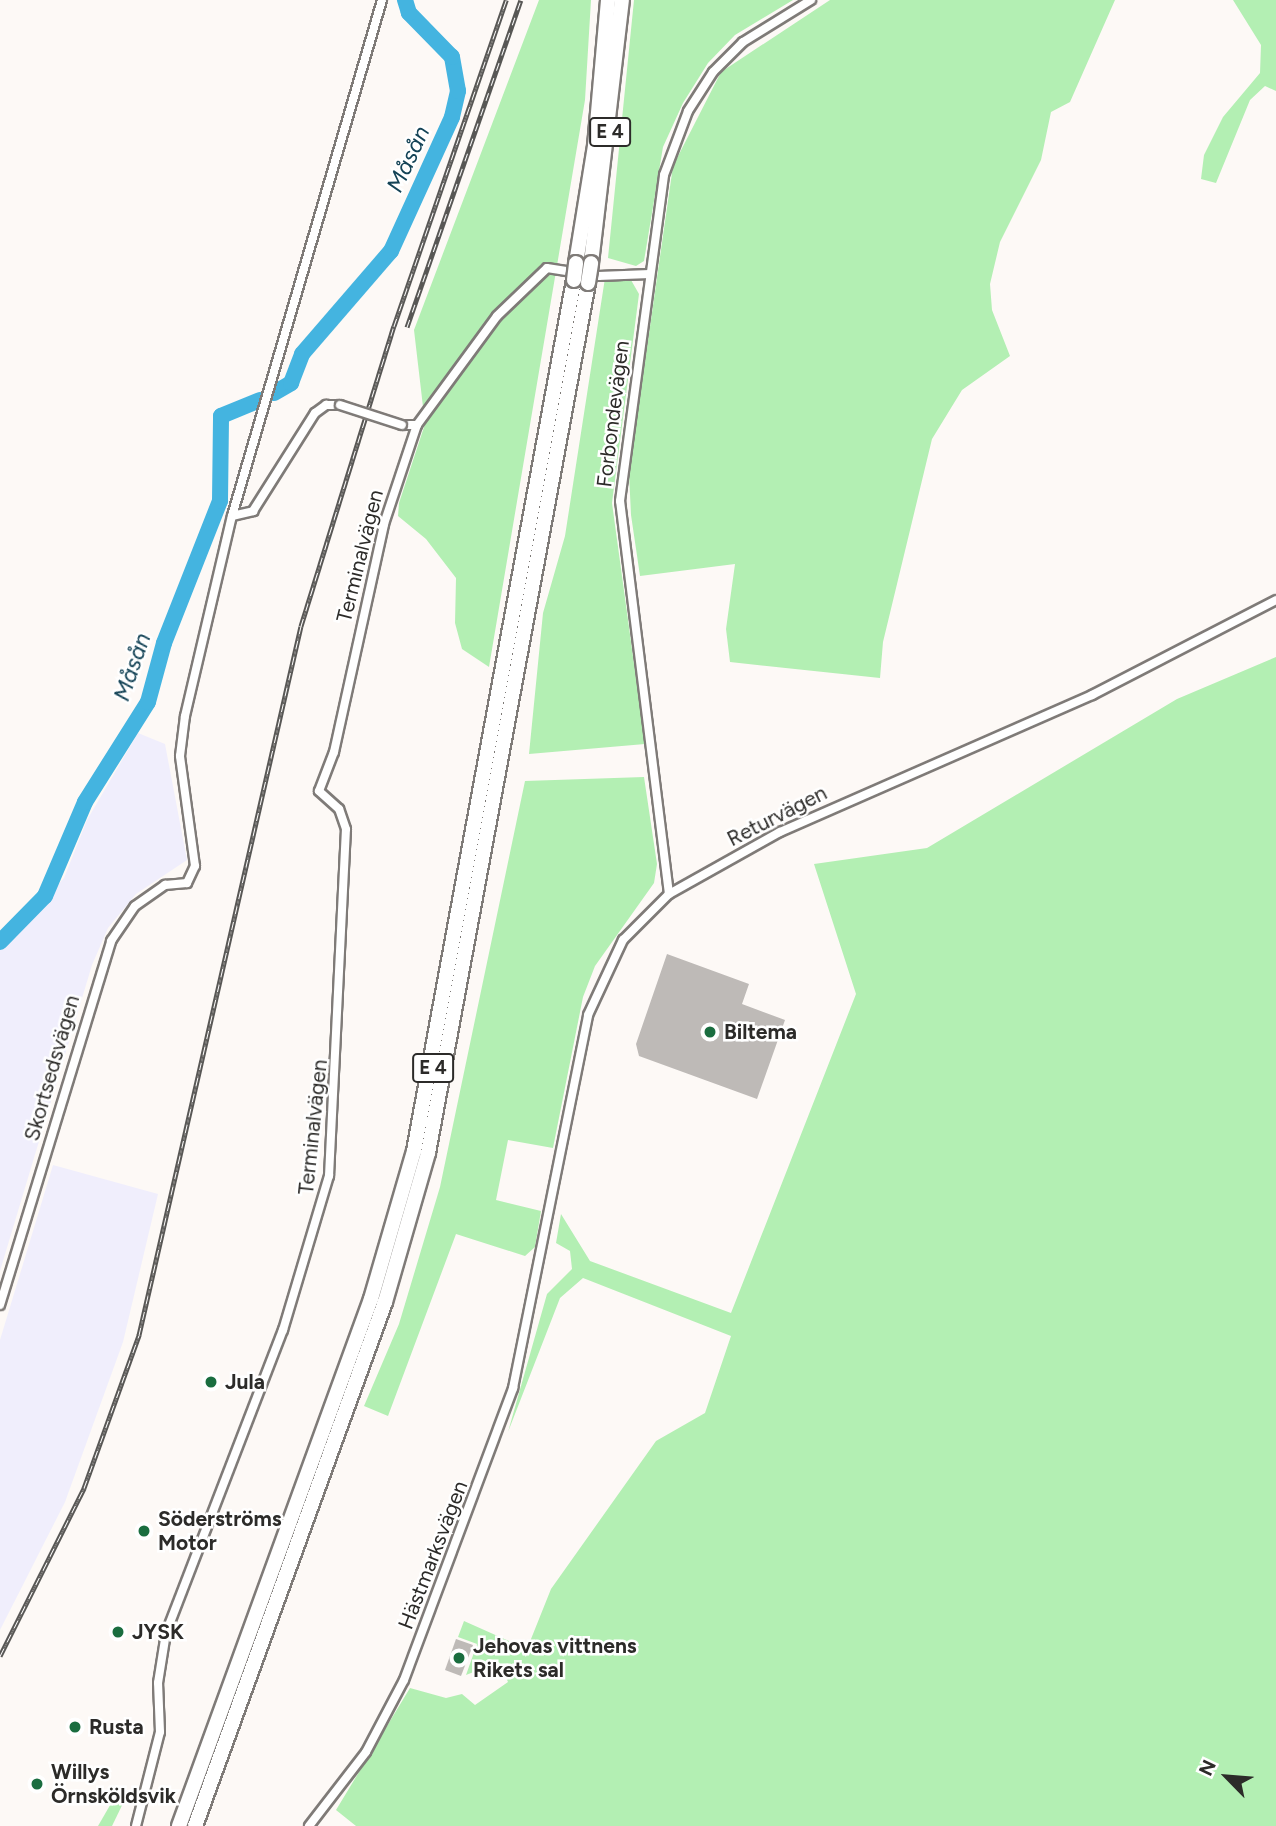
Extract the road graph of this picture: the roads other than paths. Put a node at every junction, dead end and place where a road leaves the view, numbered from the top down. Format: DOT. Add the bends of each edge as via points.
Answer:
graph roads {
  1 [pos="382,0"];
  2 [pos="608,0"];
  3 [pos="622,0"];
  4 [pos="811,0"];
  5 [pos="584,263"];
  6 [pos="650,274"];
  7 [pos="581,282"];
  8 [pos="417,425"];
  9 [pos="232,516"];
  10 [pos="1276,600"];
  11 [pos="669,894"];
  12 [pos="539,1273"];
  13 [pos="0,1305"];
  14 [pos="136,1826"];
  15 [pos="179,1826"];
  16 [pos="195,1826"];
  17 [pos="309,1826"];
  1 -- 9 [label="street"];
  2 -- 5 [label="highway, E 4"];
  3 -- 5 [label="highway, E 4"];
  4 -- 6 [label="street, Forbondevägen" via="743,42 699,92 664,175"];
  5 -- 7 [label="highway, E 4, bridge"];
  6 -- 8 [label="street" via="598,276 547,268 496,316"];
  6 -- 11 [label="street, Forbondevägen" via="620,501"];
  7 -- 15 [label="highway, E 4" via="414,1151 366,1312"];
  7 -- 16 [label="highway, E 4" via="428,1153 385,1302"];
  8 -- 9 [label="street, bridge" via="326,405 315,412 253,511"];
  8 -- 14 [label="street, Terminalvägen" via="384,524 334,752 319,791 339,809 346,829 330,1177 288,1318 166,1633 158,1683 160,1732"];
  9 -- 13 [label="street, Skortsedsvägen" via="180,756 195,866 187,883 153,892 122,921 111,941"];
  10 -- 11 [label="street, Returvägen" via="1092,695 779,832"];
  11 -- 12 [label="street, Returvägen" via="623,940 596,989"];
  12 -- 17 [label="street, Hästmarksvägen" via="513,1388 404,1680 366,1752"];
}
